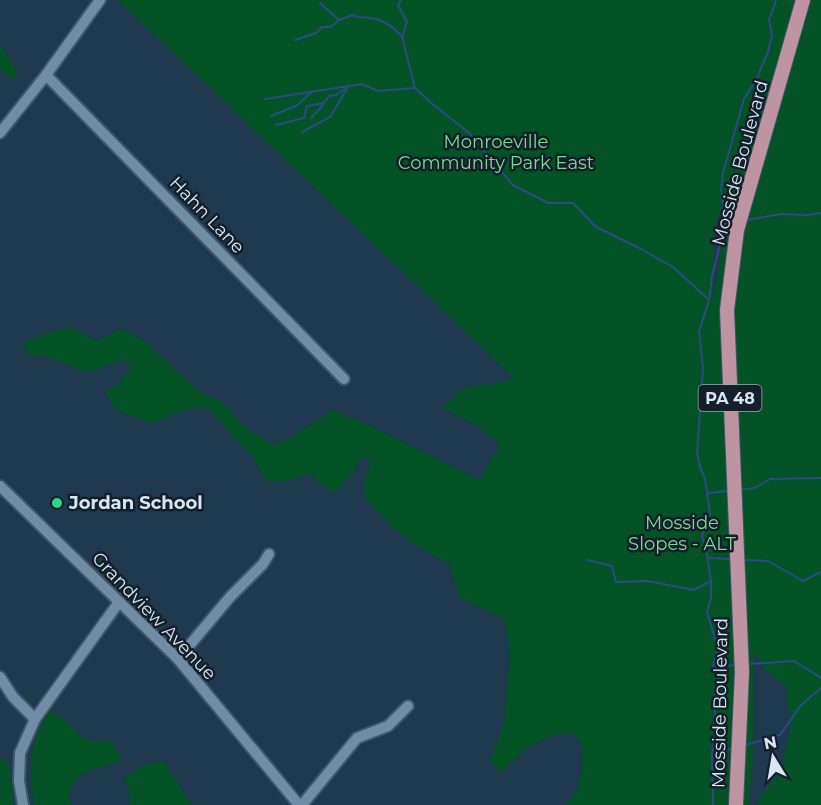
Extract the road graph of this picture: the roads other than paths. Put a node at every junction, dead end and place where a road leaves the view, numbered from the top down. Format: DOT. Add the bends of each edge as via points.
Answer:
graph roads {
  1 [pos="100,0"];
  2 [pos="803,0"];
  3 [pos="46,75"];
  4 [pos="0,133"];
  5 [pos="344,378"];
  6 [pos="0,486"];
  7 [pos="269,554"];
  8 [pos="118,602"];
  9 [pos="178,659"];
  10 [pos="0,677"];
  11 [pos="408,706"];
  12 [pos="35,719"];
  13 [pos="23,805"];
  14 [pos="301,805"];
  15 [pos="736,805"];
  1 -- 3 [label="street"];
  2 -- 15 [label="main road, Mosside Boulevard / PA 48" via="737,230 727,310 742,672"];
  3 -- 4 [label="street"];
  3 -- 5 [label="street, Hahn Lane"];
  6 -- 8 [label="street, Grandview Avenue"];
  7 -- 9 [label="street"];
  8 -- 9 [label="street, Grandview Avenue"];
  8 -- 12 [label="street"];
  9 -- 14 [label="street, Grandview Avenue"];
  10 -- 12 [label="street"];
  11 -- 14 [label="street" via="388,726 357,738"];
  12 -- 13 [label="street" via="20,753"];
}
